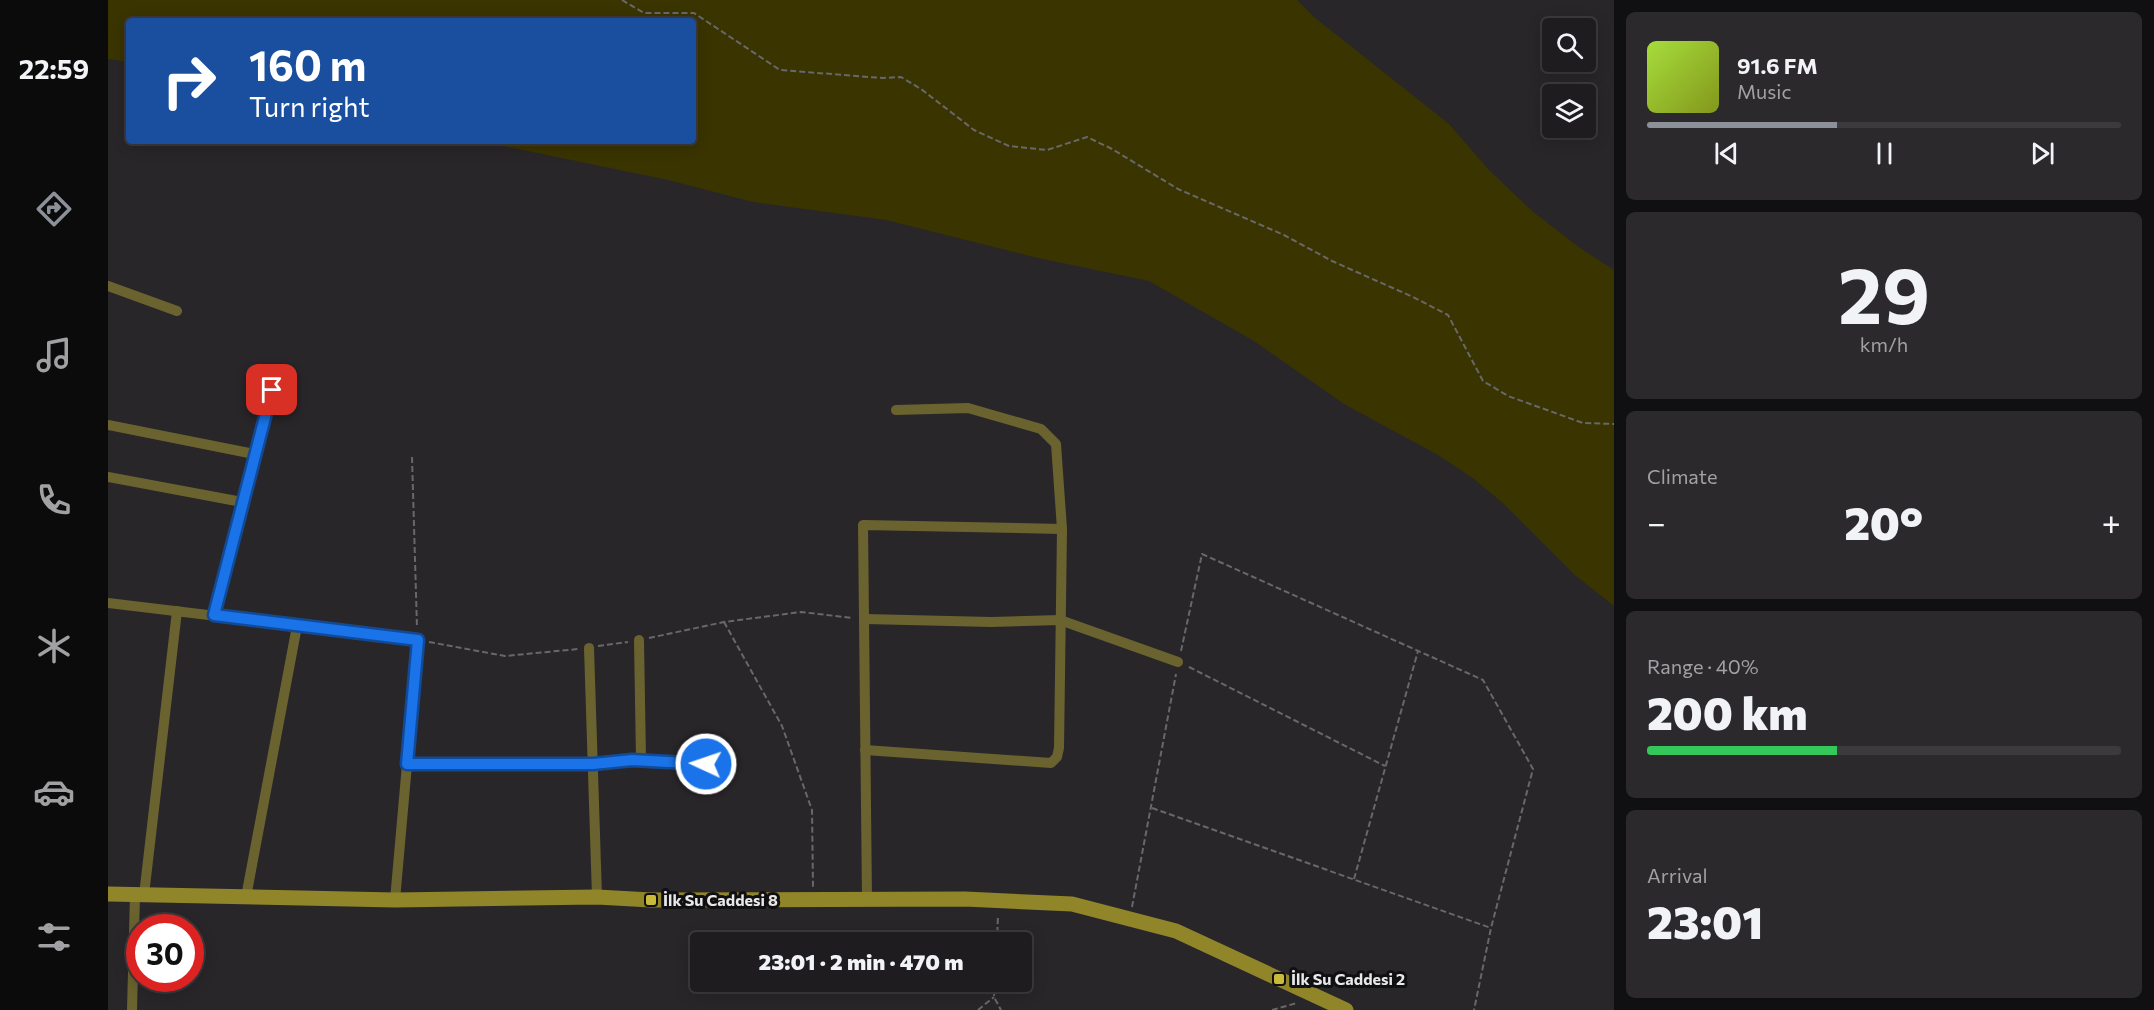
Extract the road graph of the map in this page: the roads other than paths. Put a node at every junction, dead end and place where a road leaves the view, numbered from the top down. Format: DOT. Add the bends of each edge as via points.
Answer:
graph roads {
  1 [pos="108,286"];
  2 [pos="177,311"];
  3 [pos="278,368"];
  4 [pos="896,410"];
  5 [pos="108,425"];
  6 [pos="254,454"];
  7 [pos="108,477"];
  8 [pos="242,502"];
  9 [pos="1062,529"];
  10 [pos="108,603"];
  11 [pos="177,611"];
  12 [pos="214,615"];
  13 [pos="865,619"];
  14 [pos="1060,620"];
  15 [pos="297,626"];
  16 [pos="639,640"];
  17 [pos="589,648"];
  18 [pos="1178,662"];
  19 [pos="865,750"];
  20 [pos="641,760"];
  21 [pos="407,764"];
  22 [pos="593,764"];
  23 [pos="706,764"];
  24 [pos="108,894"];
  25 [pos="140,895"];
  26 [pos="246,897"];
  27 [pos="597,897"];
  28 [pos="395,900"];
  29 [pos="867,900"];
  30 [pos="132,1010"];
  31 [pos="1346,1010"];
  1 -- 2 [label="street"];
  3 -- 6 [label="lane"];
  4 -- 9 [label="street" via="968,408 1041,429 1056,444"];
  5 -- 6 [label="street"];
  6 -- 8 [label="street"];
  7 -- 8 [label="street"];
  8 -- 12 [label="street"];
  9 -- 13 [label="street" via="863,525"];
  9 -- 14 [label="street"];
  10 -- 11 [label="street"];
  11 -- 12 [label="street"];
  11 -- 25 [label="street"];
  12 -- 15 [label="street"];
  13 -- 14 [label="street"];
  13 -- 19 [label="street"];
  14 -- 18 [label="street"];
  14 -- 19 [label="street" via="1059,748 1055,762"];
  15 -- 21 [label="street" via="418,640"];
  15 -- 26 [label="street"];
  16 -- 20 [label="street"];
  17 -- 22 [label="street"];
  19 -- 29 [label="street"];
  20 -- 22 [label="street"];
  20 -- 23 [label="street"];
  21 -- 22 [label="street"];
  21 -- 28 [label="street"];
  22 -- 27 [label="street"];
  24 -- 25 [label="street"];
  25 -- 26 [label="street"];
  25 -- 30 [label="street"];
  26 -- 28 [label="street"];
  27 -- 28 [label="street"];
  27 -- 29 [label="street"];
  29 -- 31 [label="street" via="1072,904 1176,931"];
}
